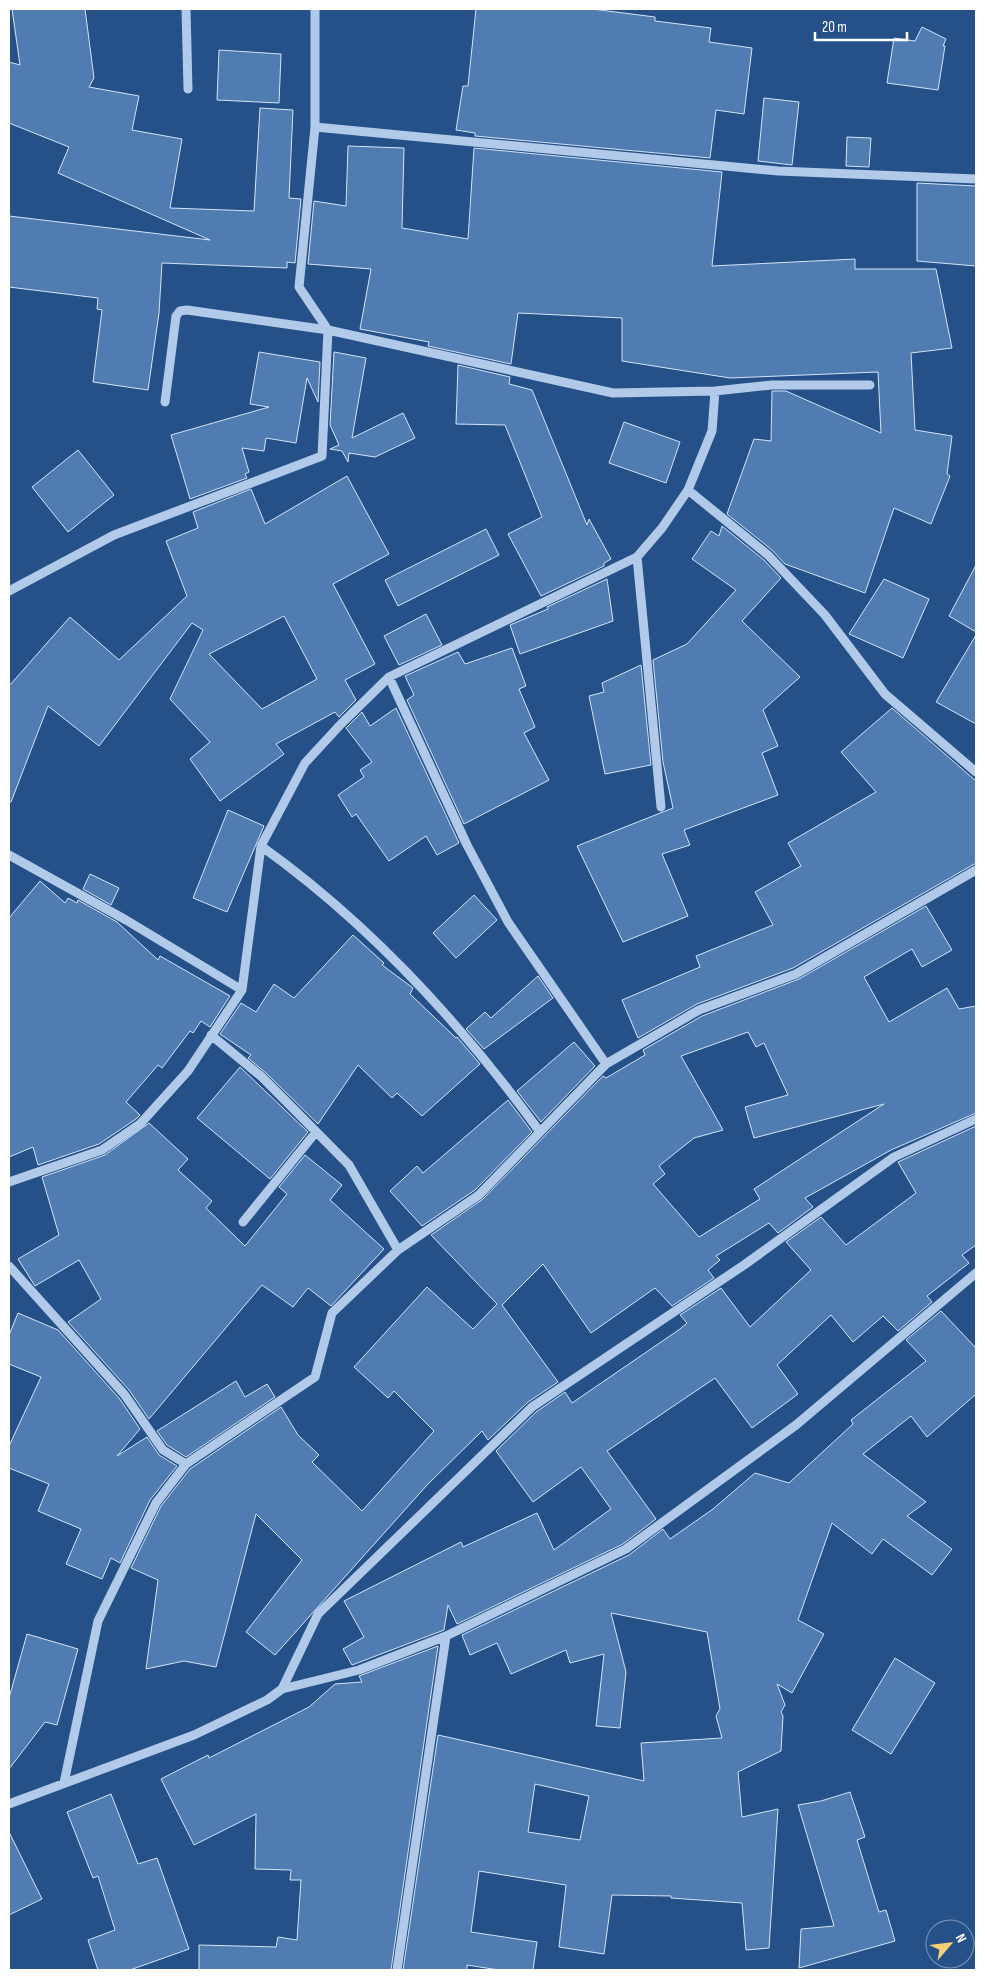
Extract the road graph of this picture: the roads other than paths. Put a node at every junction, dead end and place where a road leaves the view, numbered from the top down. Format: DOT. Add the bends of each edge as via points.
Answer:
graph roads {
  1 [pos="186,9"];
  2 [pos="315,9"];
  3 [pos="188,89"];
  4 [pos="315,127"];
  5 [pos="976,179"];
  6 [pos="328,330"];
  7 [pos="870,385"];
  8 [pos="715,391"];
  9 [pos="165,402"];
  10 [pos="688,490"];
  11 [pos="637,557"];
  12 [pos="9,590"];
  13 [pos="389,677"];
  14 [pos="976,772"];
  15 [pos="661,807"];
  16 [pos="261,846"];
  17 [pos="9,855"];
  18 [pos="976,870"];
  19 [pos="242,990"];
  20 [pos="211,1035"];
  21 [pos="606,1064"];
  22 [pos="976,1119"];
  23 [pos="316,1132"];
  24 [pos="540,1132"];
  25 [pos="9,1182"];
  26 [pos="243,1222"];
  27 [pos="398,1250"];
  28 [pos="9,1266"];
  29 [pos="976,1273"];
  30 [pos="186,1464"];
  31 [pos="446,1636"];
  32 [pos="282,1689"];
  33 [pos="64,1783"];
  34 [pos="9,1804"];
  35 [pos="398,1970"];
  1 -- 3 [label="street"];
  2 -- 4 [label="street"];
  4 -- 5 [label="street" via="778,171"];
  4 -- 6 [label="street" via="299,287"];
  6 -- 8 [label="street" via="613,393"];
  6 -- 9 [label="street" via="180,311 176,316"];
  6 -- 12 [label="street" via="322,456 114,535"];
  7 -- 8 [label="street" via="772,385"];
  8 -- 10 [label="street" via="712,431"];
  10 -- 11 [label="street"];
  10 -- 14 [label="street" via="768,555 825,615 885,694"];
  11 -- 13 [label="street"];
  11 -- 15 [label="street"];
  13 -- 16 [label="street" via="305,763"];
  13 -- 21 [label="street" via="467,845 508,922"];
  16 -- 19 [label="street"];
  16 -- 24 [label="street" via="298,873 376,940 497,1073"];
  17 -- 19 [label="street"];
  18 -- 21 [label="street" via="796,974 699,1010"];
  19 -- 20 [label="street"];
  20 -- 23 [label="street" via="262,1077"];
  20 -- 25 [label="street" via="188,1072 140,1124 102,1150"];
  21 -- 24 [label="street"];
  22 -- 32 [label="street" via="894,1157 744,1265 532,1407 318,1614"];
  23 -- 26 [label="street"];
  23 -- 27 [label="street" via="349,1165"];
  24 -- 27 [label="street" via="479,1195"];
  27 -- 30 [label="street" via="332,1313 315,1377"];
  28 -- 30 [label="street" via="124,1394 163,1450"];
  29 -- 31 [label="street" via="796,1425 626,1549"];
  30 -- 33 [label="street" via="156,1503 98,1621"];
  31 -- 32 [label="street" via="359,1670"];
  31 -- 35 [label="street"];
  32 -- 33 [label="street" via="267,1700 194,1735"];
  33 -- 34 [label="street"];
}
